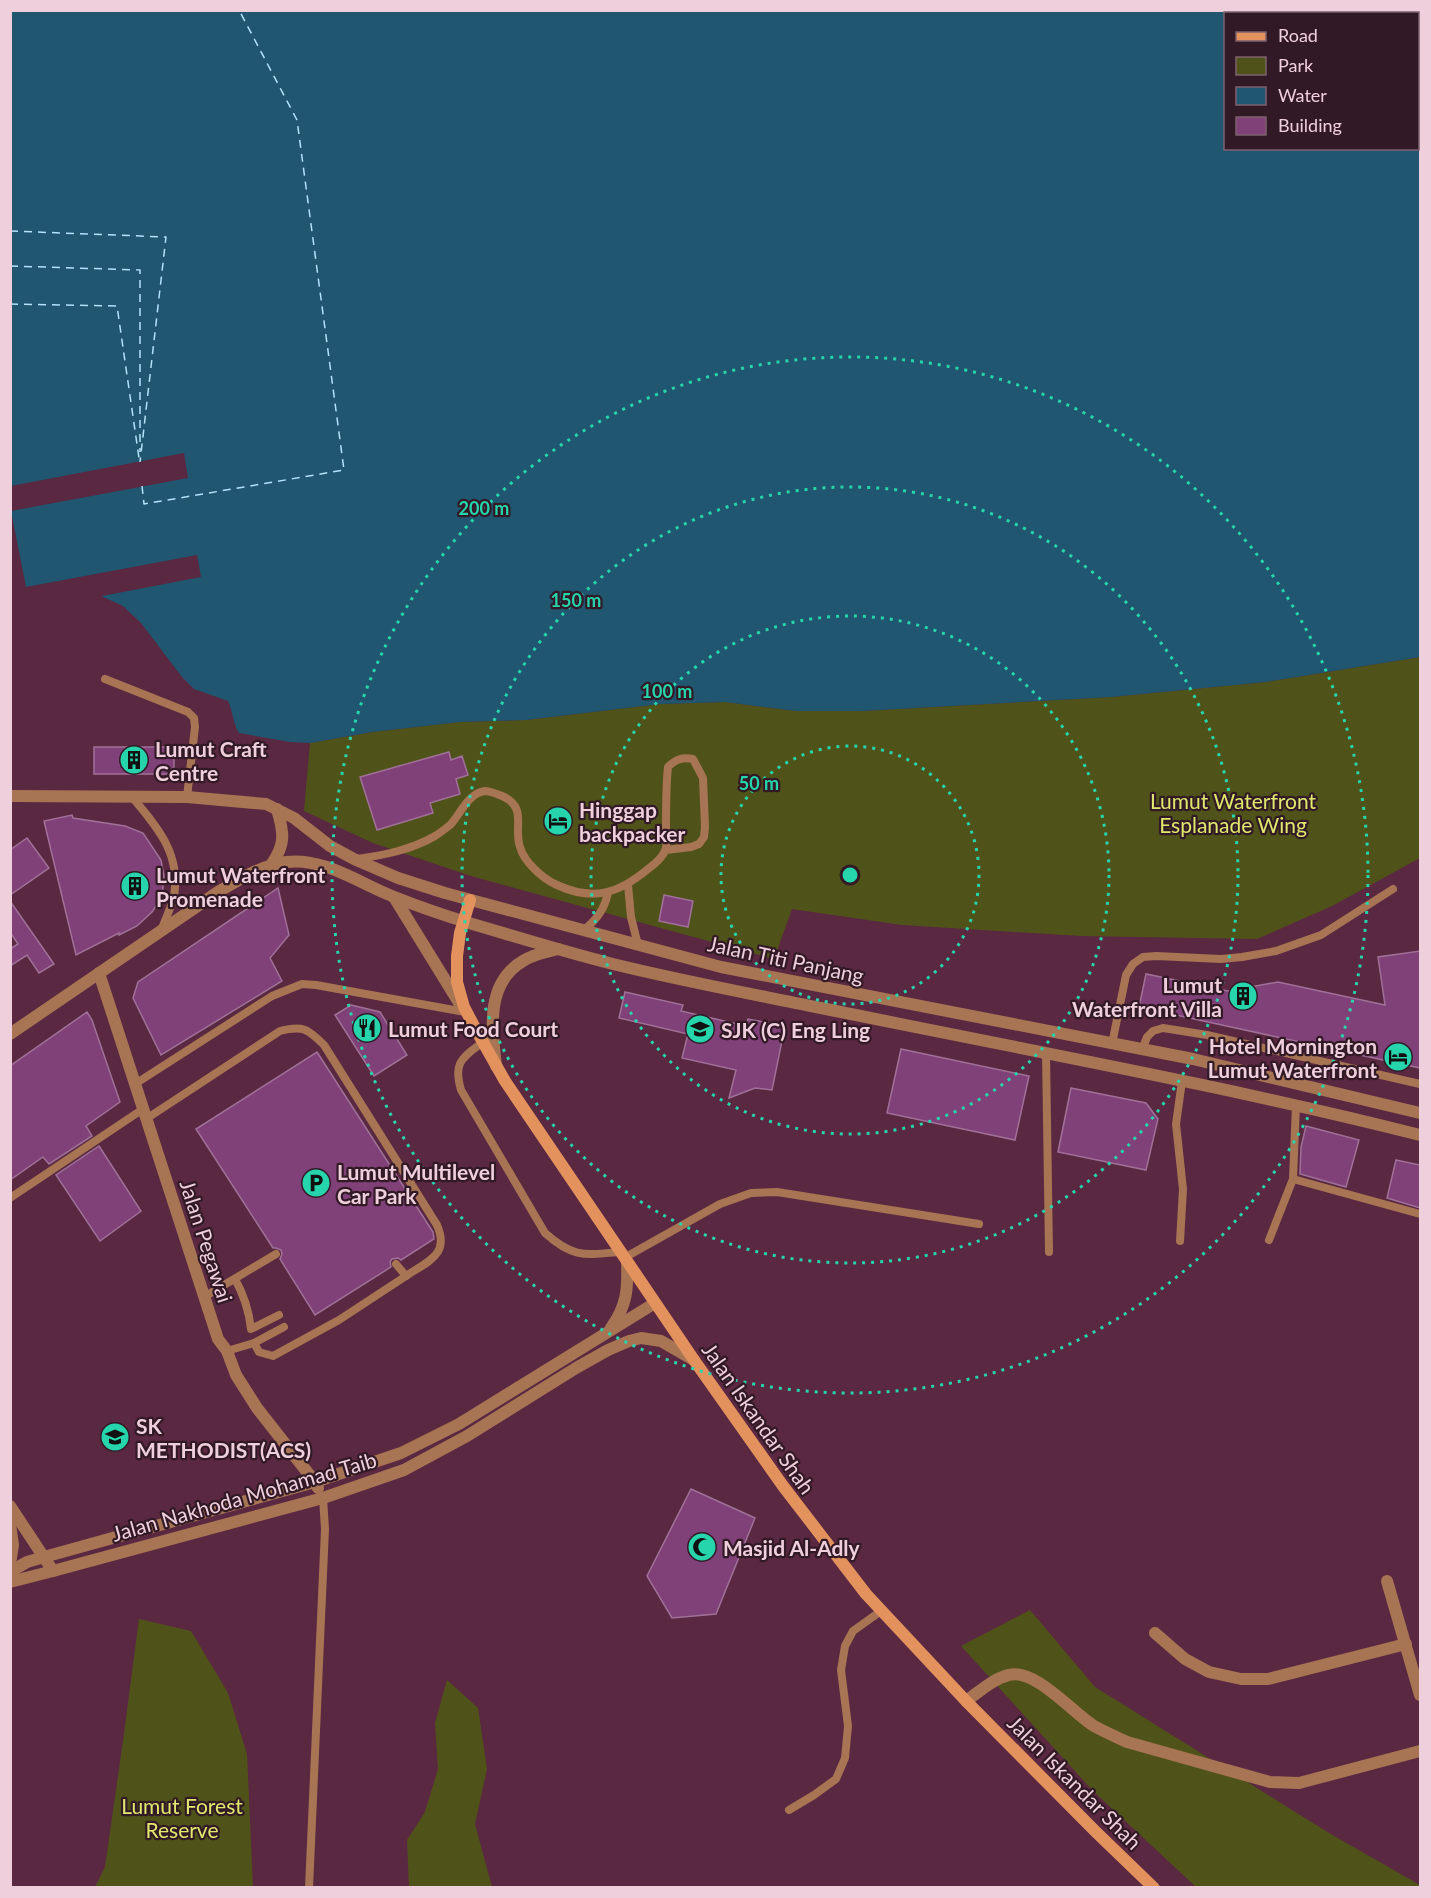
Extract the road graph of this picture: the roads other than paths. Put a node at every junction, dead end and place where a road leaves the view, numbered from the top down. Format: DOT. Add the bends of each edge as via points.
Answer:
graph roads {
  1 [pos="105,679"];
  2 [pos="10,796"];
  3 [pos="132,797"];
  4 [pos="187,797"];
  5 [pos="277,809"];
  6 [pos="666,850"];
  7 [pos="354,859"];
  8 [pos="272,865"];
  9 [pos="628,885"];
  10 [pos="1393,889"];
  11 [pos="608,892"];
  12 [pos="394,897"];
  13 [pos="470,900"];
  14 [pos="464,921"];
  15 [pos="584,930"];
  16 [pos="160,932"];
  17 [pos="638,945"];
  18 [pos="559,949"];
  19 [pos="99,973"];
  20 [pos="465,1012"];
  21 [pos="475,1028"];
  22 [pos="1051,1032"];
  23 [pos="10,1034"];
  24 [pos="483,1042"];
  25 [pos="1112,1044"];
  26 [pos="1142,1050"];
  27 [pos="1046,1054"];
  28 [pos="496,1066"];
  29 [pos="1182,1081"];
  30 [pos="135,1084"];
  31 [pos="1420,1084"];
  32 [pos="1296,1105"];
  33 [pos="1420,1113"];
  34 [pos="145,1114"];
  35 [pos="1420,1135"];
  36 [pos="1293,1179"];
  37 [pos="10,1198"];
  38 [pos="1420,1214"];
  39 [pos="979,1224"];
  40 [pos="1269,1240"];
  41 [pos="1180,1241"];
  42 [pos="1049,1252"];
  43 [pos="276,1254"];
  44 [pos="624,1257"];
  45 [pos="396,1264"];
  46 [pos="406,1276"];
  47 [pos="235,1279"];
  48 [pos="204,1297"];
  49 [pos="655,1303"];
  50 [pos="279,1315"];
  51 [pos="284,1327"];
  52 [pos="609,1332"];
  53 [pos="254,1343"];
  54 [pos="227,1352"];
  55 [pos="694,1360"];
  56 [pos="315,1482"];
  57 [pos="323,1498"];
  58 [pos="10,1506"];
  59 [pos="10,1524"];
  60 [pos="45,1557"];
  61 [pos="10,1564"];
  62 [pos="53,1571"];
  63 [pos="10,1572"];
  64 [pos="1387,1581"];
  65 [pos="10,1582"];
  66 [pos="881,1611"];
  67 [pos="1155,1633"];
  68 [pos="1406,1644"];
  69 [pos="1420,1695"];
  70 [pos="966,1701"];
  71 [pos="1420,1751"];
  72 [pos="789,1810"];
  73 [pos="309,1887"];
  74 [pos="1154,1887"];
  1 -- 4 [label="lane" via="188,712 194,718"];
  2 -- 3 [label="street, Jalan Titi Panjang"];
  3 -- 4 [label="street, Jalan Titi Panjang"];
  3 -- 16 [label="lane" via="160,831 172,857 174,896"];
  4 -- 5 [label="street, Jalan Titi Panjang" via="266,804"];
  5 -- 7 [label="street, Jalan Titi Panjang"];
  5 -- 8 [label="street" via="283,838"];
  6 -- 6 [label="lane" via="668,766 675,759 693,759 703,778 704,837 692,847"];
  6 -- 9 [label="lane"];
  7 -- 11 [label="lane" via="382,855 435,836 469,800 485,791 504,797 516,807 521,851 537,871 554,884 582,894"];
  7 -- 13 [label="street, Jalan Titi Panjang" via="398,878"];
  8 -- 12 [label="street, Jalan Titi Panjang" via="320,865"];
  8 -- 16 [label="street, Jalan Titi Panjang" via="235,882"];
  9 -- 11 [label="lane"];
  9 -- 17 [label="lane"];
  10 -- 25 [label="lane" via="1321,935 1276,951 1231,958 1143,957 1126,975"];
  11 -- 15 [label="lane" via="602,912"];
  12 -- 14 [label="street, Jalan Titi Panjang"];
  12 -- 20 [label="street"];
  13 -- 14 [label="main road, Jalan Iskandar Shah"];
  13 -- 15 [label="street, Jalan Titi Panjang"];
  14 -- 18 [label="street, Jalan Titi Panjang"];
  14 -- 21 [label="main road, Jalan Iskandar Shah" via="457,982"];
  15 -- 17 [label="street, Jalan Titi Panjang"];
  16 -- 19 [label="street, Jalan Titi Panjang"];
  17 -- 22 [label="street, Jalan Titi Panjang" via="721,967"];
  18 -- 27 [label="street, Jalan Titi Panjang" via="704,984"];
  18 -- 28 [label="street" via="521,962 501,983 491,1023"];
  19 -- 23 [label="street, Jalan Titi Panjang"];
  19 -- 30 [label="street, Jalan Pegawai"];
  20 -- 21 [label="street"];
  20 -- 30 [label="lane" via="302,984 272,996"];
  21 -- 24 [label="main road, Jalan Iskandar Shah"];
  22 -- 25 [label="street, Jalan Titi Panjang"];
  22 -- 27 [label="street"];
  24 -- 28 [label="main road, Jalan Iskandar Shah"];
  24 -- 44 [label="lane" via="464,1056 460,1064 457,1076 461,1090 545,1233 575,1253"];
  25 -- 26 [label="street, Jalan Titi Panjang"];
  26 -- 31 [label="lane" via="1147,1037 1163,1028"];
  26 -- 33 [label="street, Jalan Titi Panjang"];
  27 -- 29 [label="street, Jalan Titi Panjang"];
  27 -- 42 [label="lane"];
  28 -- 44 [label="main road, Jalan Iskandar Shah"];
  29 -- 32 [label="street, Jalan Titi Panjang"];
  29 -- 41 [label="lane" via="1176,1124 1183,1190"];
  30 -- 34 [label="street, Jalan Pegawai"];
  32 -- 35 [label="street, Jalan Titi Panjang"];
  32 -- 36 [label="lane"];
  34 -- 37 [label="lane"];
  34 -- 46 [label="lane" via="280,1031 302,1028 312,1033 324,1045 442,1236 436,1255"];
  34 -- 48 [label="street, Jalan Pegawai"];
  36 -- 38 [label="lane"];
  36 -- 40 [label="lane"];
  39 -- 44 [label="lane" via="777,1192 751,1193 720,1203"];
  43 -- 47 [label="lane"];
  44 -- 49 [label="main road, Jalan Iskandar Shah"];
  44 -- 52 [label="street" via="626,1299"];
  45 -- 46 [label="lane"];
  46 -- 53 [label="lane" via="339,1320 273,1356 263,1355"];
  47 -- 48 [label="lane"];
  47 -- 50 [label="lane" via="243,1293 251,1329"];
  48 -- 54 [label="street, Jalan Pegawai" via="218,1339"];
  49 -- 52 [label="street, Jalan Nakhoda Mohamad Taib"];
  49 -- 55 [label="main road, Jalan Iskandar Shah"];
  51 -- 53 [label="lane"];
  52 -- 56 [label="street, Jalan Nakhoda Mohamad Taib" via="421,1444"];
  53 -- 54 [label="lane"];
  54 -- 56 [label="street, Jalan Pegawai" via="257,1408"];
  55 -- 57 [label="street, Jalan Nakhoda Mohamad Taib" via="661,1341 628,1341 404,1470"];
  55 -- 66 [label="main road, Jalan Iskandar Shah" via="789,1495"];
  56 -- 57 [label="street, Jalan Pegawai"];
  56 -- 60 [label="street, Jalan Nakhoda Mohamad Taib"];
  57 -- 62 [label="street, Jalan Nakhoda Mohamad Taib"];
  57 -- 73 [label="lane" via="326,1529"];
  58 -- 60 [label="street"];
  59 -- 61 [label="street"];
  60 -- 62 [label="street"];
  60 -- 63 [label="street, Jalan Nakhoda Mohamad Taib"];
  62 -- 65 [label="street, Jalan Nakhoda Mohamad Taib"];
  64 -- 68 [label="street"];
  66 -- 70 [label="main road, Jalan Iskandar Shah"];
  66 -- 72 [label="lane" via="854,1631 845,1646 841,1670 848,1726 844,1758 836,1779"];
  67 -- 68 [label="street" via="1185,1659 1209,1672 1241,1679 1268,1678"];
  68 -- 69 [label="street"];
  70 -- 71 [label="street" via="1010,1674 1025,1675 1108,1734 1270,1782 1299,1783"];
  70 -- 74 [label="main road, Jalan Iskandar Shah"];
}
